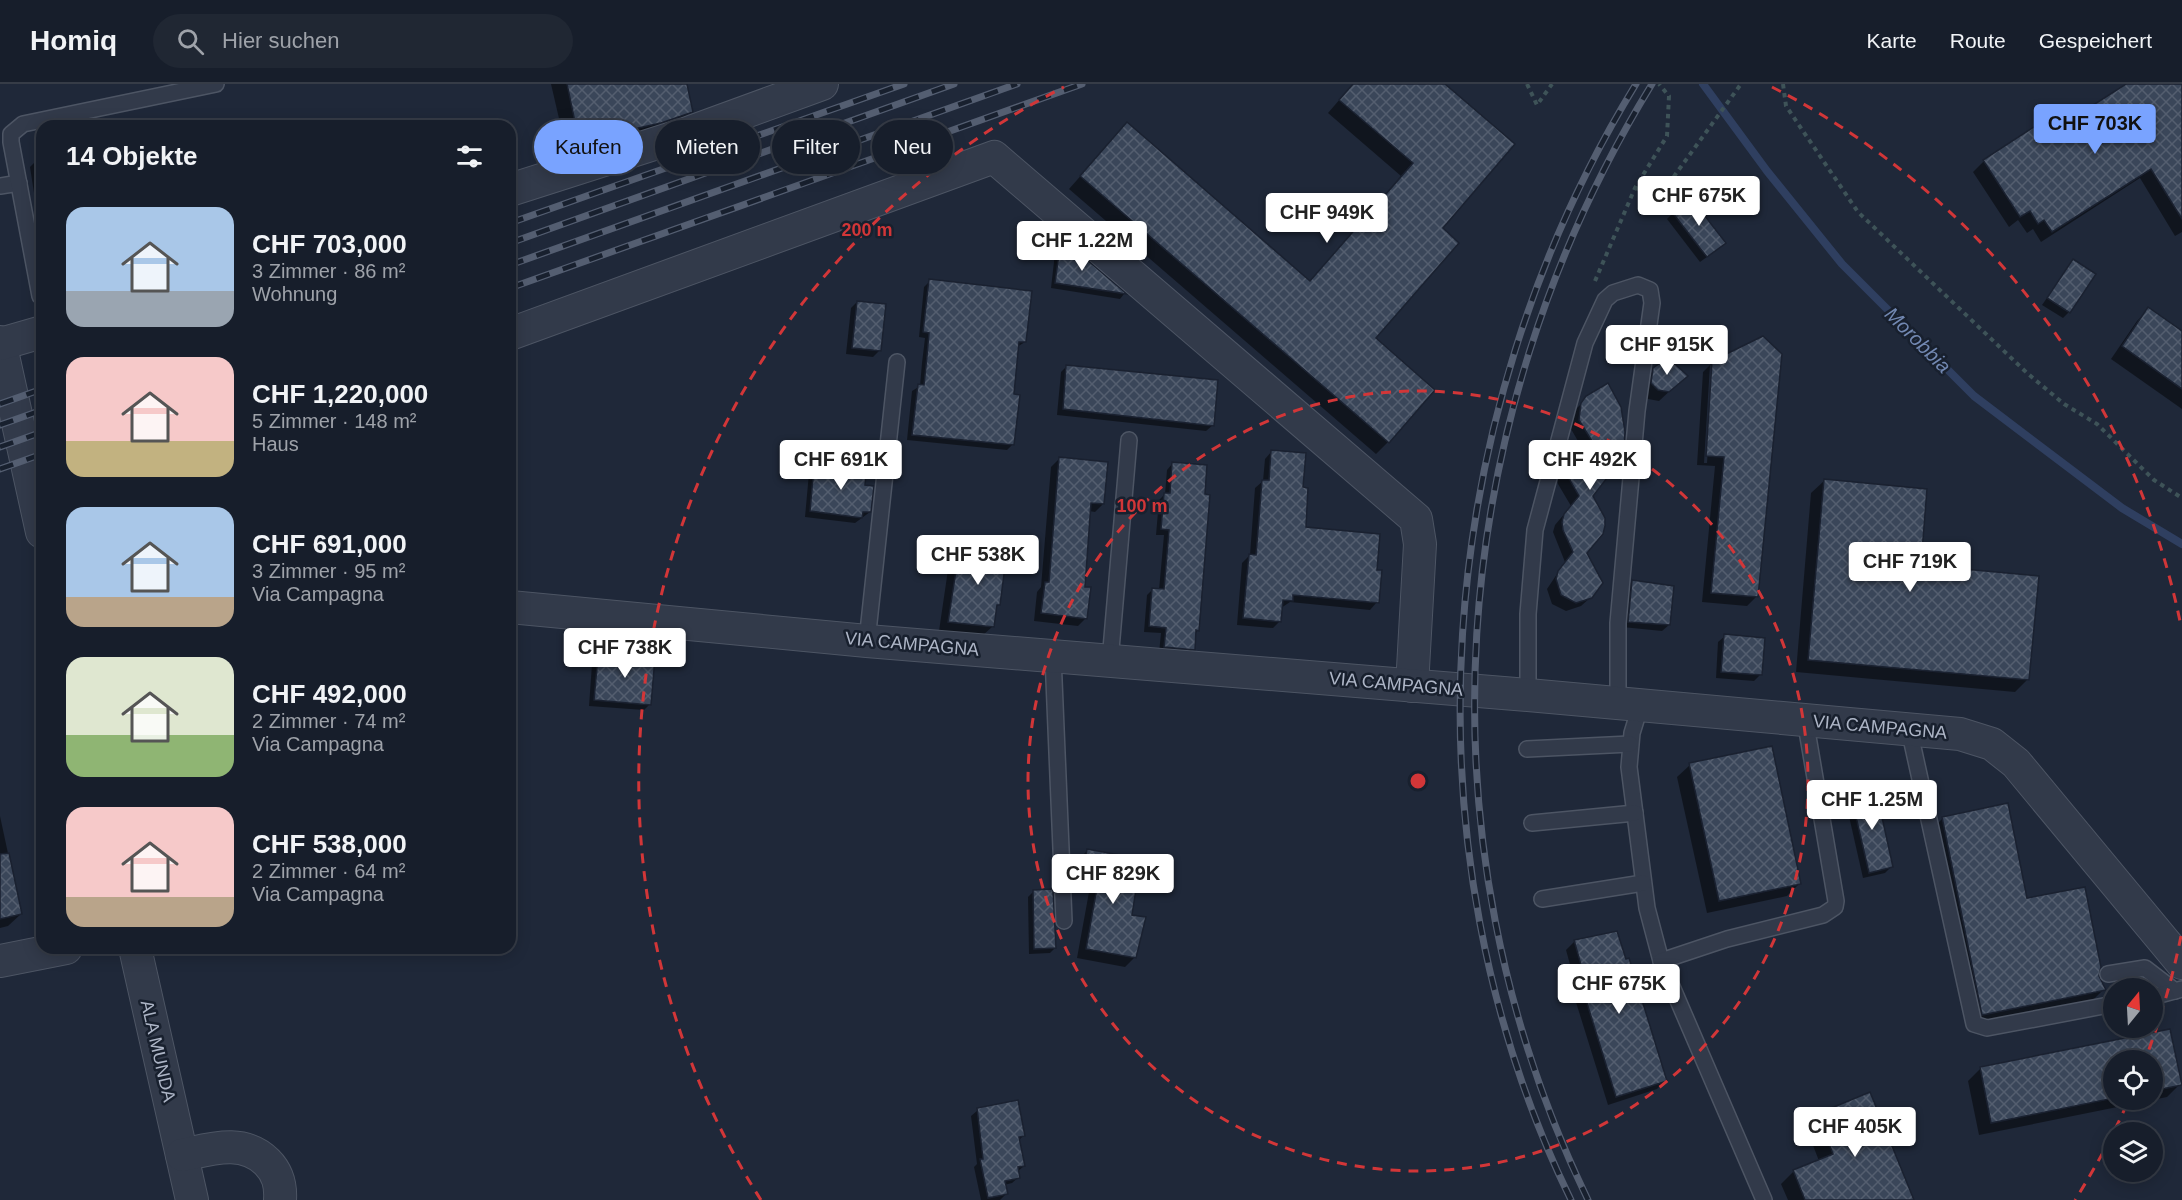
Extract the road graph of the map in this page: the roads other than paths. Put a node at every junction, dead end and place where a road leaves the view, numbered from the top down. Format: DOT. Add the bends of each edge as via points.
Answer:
graph roads {
  1 [pos="216,84"];
  2 [pos="822,84"];
  3 [pos="42,120"];
  4 [pos="36,121"];
  5 [pos="19,183"];
  6 [pos="0,186"];
  7 [pos="516,188"];
  8 [pos="36,274"];
  9 [pos="516,332"];
  10 [pos="36,334"];
  11 [pos="0,343"];
  12 [pos="897,362"];
  13 [pos="1129,440"];
  14 [pos="36,502"];
  15 [pos="516,608"];
  16 [pos="867,641"];
  17 [pos="1053,656"];
  18 [pos="1110,661"];
  19 [pos="1412,686"];
  20 [pos="1528,694"];
  21 [pos="1629,703"];
  22 [pos="1805,719"];
  23 [pos="1908,729"];
  24 [pos="1630,744"];
  25 [pos="1527,749"];
  26 [pos="1635,813"];
  27 [pos="1532,823"];
  28 [pos="1643,883"];
  29 [pos="1542,899"];
  30 [pos="1064,921"];
  31 [pos="36,954"];
  32 [pos="136,954"];
  33 [pos="0,961"];
  34 [pos="1661,961"];
  35 [pos="2108,974"];
  36 [pos="2180,981"];
  37 [pos="2163,991"];
  38 [pos="2103,1006"];
  39 [pos="182,1155"];
  40 [pos="192,1200"];
  41 [pos="280,1200"];
  42 [pos="1764,1200"];
  1 -- 3 [label="lane"];
  2 -- 7 [label="street" via="685,134"];
  4 -- 5 [label="lane" via="23,124 11,134"];
  5 -- 6 [label="lane"];
  5 -- 8 [label="lane"];
  9 -- 19 [label="street" via="994,157 1416,519 1420,544"];
  10 -- 11 [label="street"];
  11 -- 14 [label="street"];
  12 -- 16 [label="lane"];
  13 -- 18 [label="lane"];
  15 -- 16 [label="street, VIA CAMPAGNA"];
  16 -- 17 [label="street, VIA CAMPAGNA"];
  17 -- 18 [label="street, VIA CAMPAGNA"];
  17 -- 30 [label="lane"];
  18 -- 19 [label="street, VIA CAMPAGNA"];
  19 -- 20 [label="street, VIA CAMPAGNA"];
  20 -- 21 [label="street, VIA CAMPAGNA"];
  20 -- 21 [label="lane" via="1528,614 1535,530 1585,343 1605,300 1619,289 1638,285 1650,290 1652,303 1637,411 1618,623"];
  21 -- 22 [label="street, VIA CAMPAGNA"];
  21 -- 24 [label="lane"];
  22 -- 23 [label="street, VIA CAMPAGNA"];
  22 -- 34 [label="lane" via="1835,907 1823,915 1727,939"];
  23 -- 36 [label="street, VIA CAMPAGNA" via="1959,734 1992,744 2016,763"];
  23 -- 38 [label="lane" via="1974,1024 1987,1028"];
  24 -- 25 [label="lane"];
  24 -- 26 [label="lane"];
  26 -- 27 [label="lane"];
  26 -- 28 [label="lane"];
  28 -- 29 [label="lane"];
  28 -- 34 [label="lane"];
  31 -- 33 [label="street"];
  32 -- 39 [label="street, ALA MUNDA"];
  34 -- 42 [label="lane"];
  35 -- 36 [label="lane" via="2145,968"];
  36 -- 37 [label="lane"];
  39 -- 40 [label="street, ALA MUNDA"];
  39 -- 41 [label="street" via="234,1146 257,1153 278,1178"];
}
